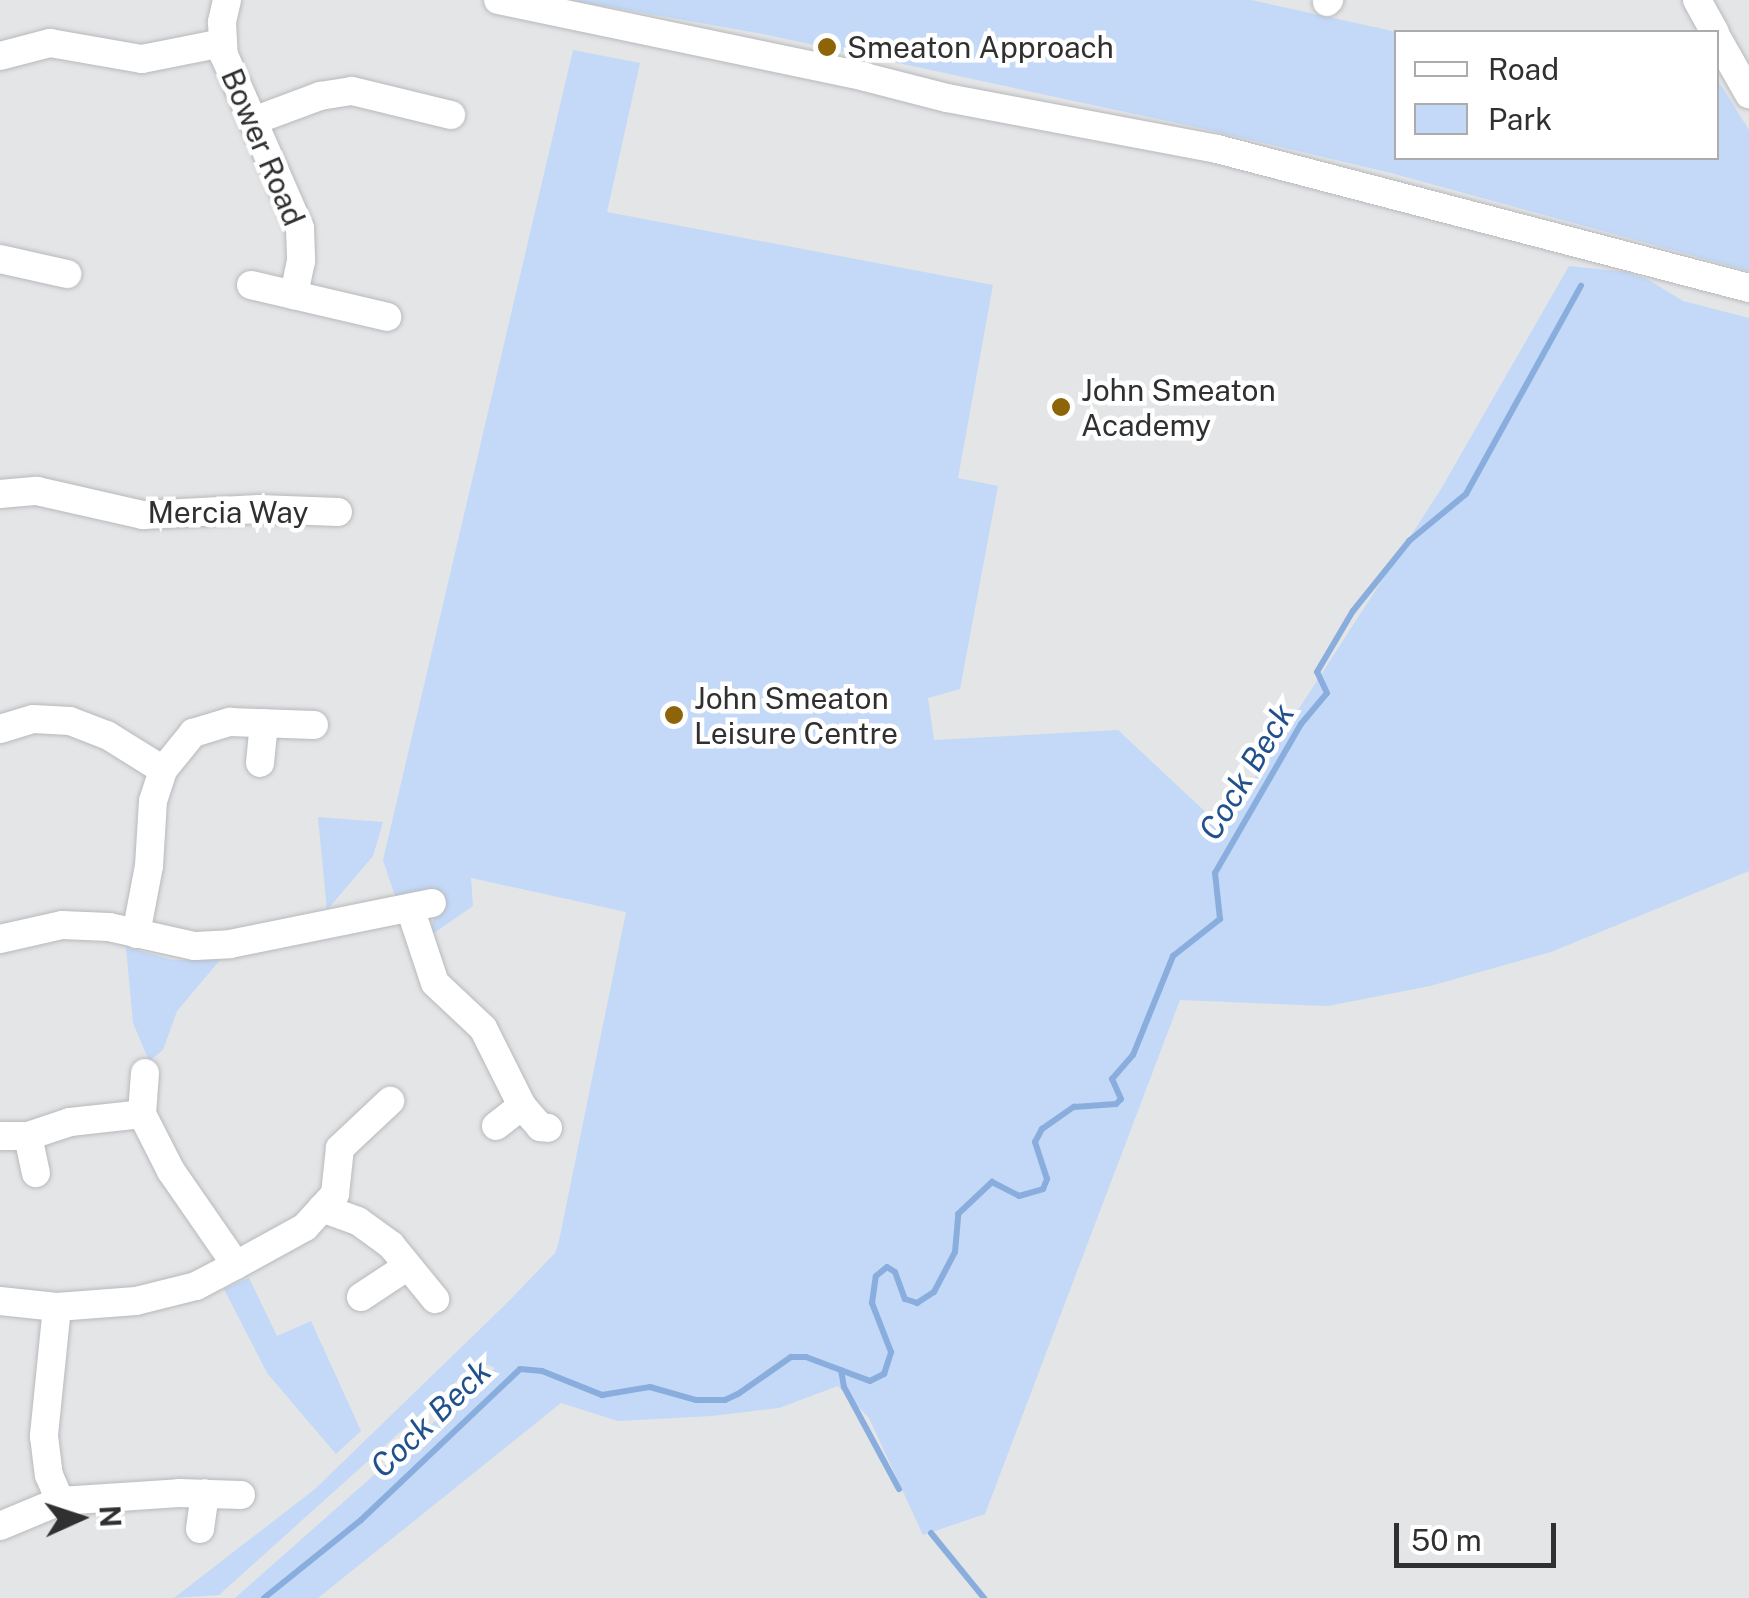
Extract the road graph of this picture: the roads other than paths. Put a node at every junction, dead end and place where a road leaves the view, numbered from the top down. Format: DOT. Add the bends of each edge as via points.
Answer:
graph roads {
  1 [pos="226,0"];
  2 [pos="498,0"];
  3 [pos="1697,0"];
  4 [pos="1714,30"];
  5 [pos="1719,40"];
  6 [pos="222,43"];
  7 [pos="0,56"];
  8 [pos="1749,94"];
  9 [pos="451,116"];
  10 [pos="253,121"];
  11 [pos="0,260"];
  12 [pos="66,274"];
  13 [pos="251,285"];
  14 [pos="1749,288"];
  15 [pos="294,294"];
  16 [pos="387,317"];
  17 [pos="0,494"];
  18 [pos="338,512"];
  19 [pos="264,723"];
  20 [pos="314,725"];
  21 [pos="0,730"];
  22 [pos="260,763"];
  23 [pos="163,770"];
  24 [pos="136,934"];
  25 [pos="0,939"];
  26 [pos="145,1074"];
  27 [pos="390,1101"];
  28 [pos="522,1106"];
  29 [pos="142,1114"];
  30 [pos="496,1126"];
  31 [pos="548,1128"];
  32 [pos="14,1136"];
  33 [pos="36,1173"];
  34 [pos="322,1208"];
  35 [pos="236,1265"];
  36 [pos="408,1266"];
  37 [pos="361,1298"];
  38 [pos="435,1299"];
  39 [pos="0,1301"];
  40 [pos="57,1307"];
  41 [pos="206,1492"];
  42 [pos="242,1495"];
  43 [pos="60,1501"];
  44 [pos="0,1526"];
  45 [pos="200,1529"];
  1 -- 6 [label="street, Bower Road"];
  2 -- 14 [label="street" via="1217,150"];
  3 -- 4 [label="street"];
  5 -- 8 [label="street"];
  6 -- 7 [label="street" via="142,59 50,44"];
  6 -- 10 [label="street, Bower Road"];
  9 -- 10 [label="street" via="352,92 320,96"];
  10 -- 15 [label="street, Bower Road" via="300,228"];
  11 -- 12 [label="street"];
  13 -- 15 [label="street"];
  15 -- 16 [label="street"];
  17 -- 18 [label="street, Mercia Way" via="37,491 143,516"];
  19 -- 20 [label="street"];
  19 -- 22 [label="street"];
  19 -- 23 [label="street" via="230,722 193,733"];
  21 -- 23 [label="street" via="32,719 70,721"];
  23 -- 24 [label="street"];
  24 -- 25 [label="street" via="62,925"];
  24 -- 28 [label="street" via="194,946 230,944 421,906 435,983 483,1028"];
  26 -- 29 [label="street"];
  27 -- 34 [label="street" via="340,1148 335,1194"];
  28 -- 30 [label="street"];
  28 -- 31 [label="street"];
  29 -- 32 [label="street"];
  29 -- 35 [label="street" via="171,1171"];
  32 -- 33 [label="street"];
  34 -- 35 [label="street" via="305,1227"];
  34 -- 36 [label="street" via="358,1220"];
  35 -- 40 [label="street" via="196,1286 136,1301"];
  36 -- 37 [label="street"];
  36 -- 38 [label="street"];
  39 -- 40 [label="street"];
  40 -- 43 [label="street" via="44,1436"];
  41 -- 42 [label="street"];
  41 -- 43 [label="street"];
  41 -- 45 [label="street"];
  43 -- 44 [label="street"];
}
